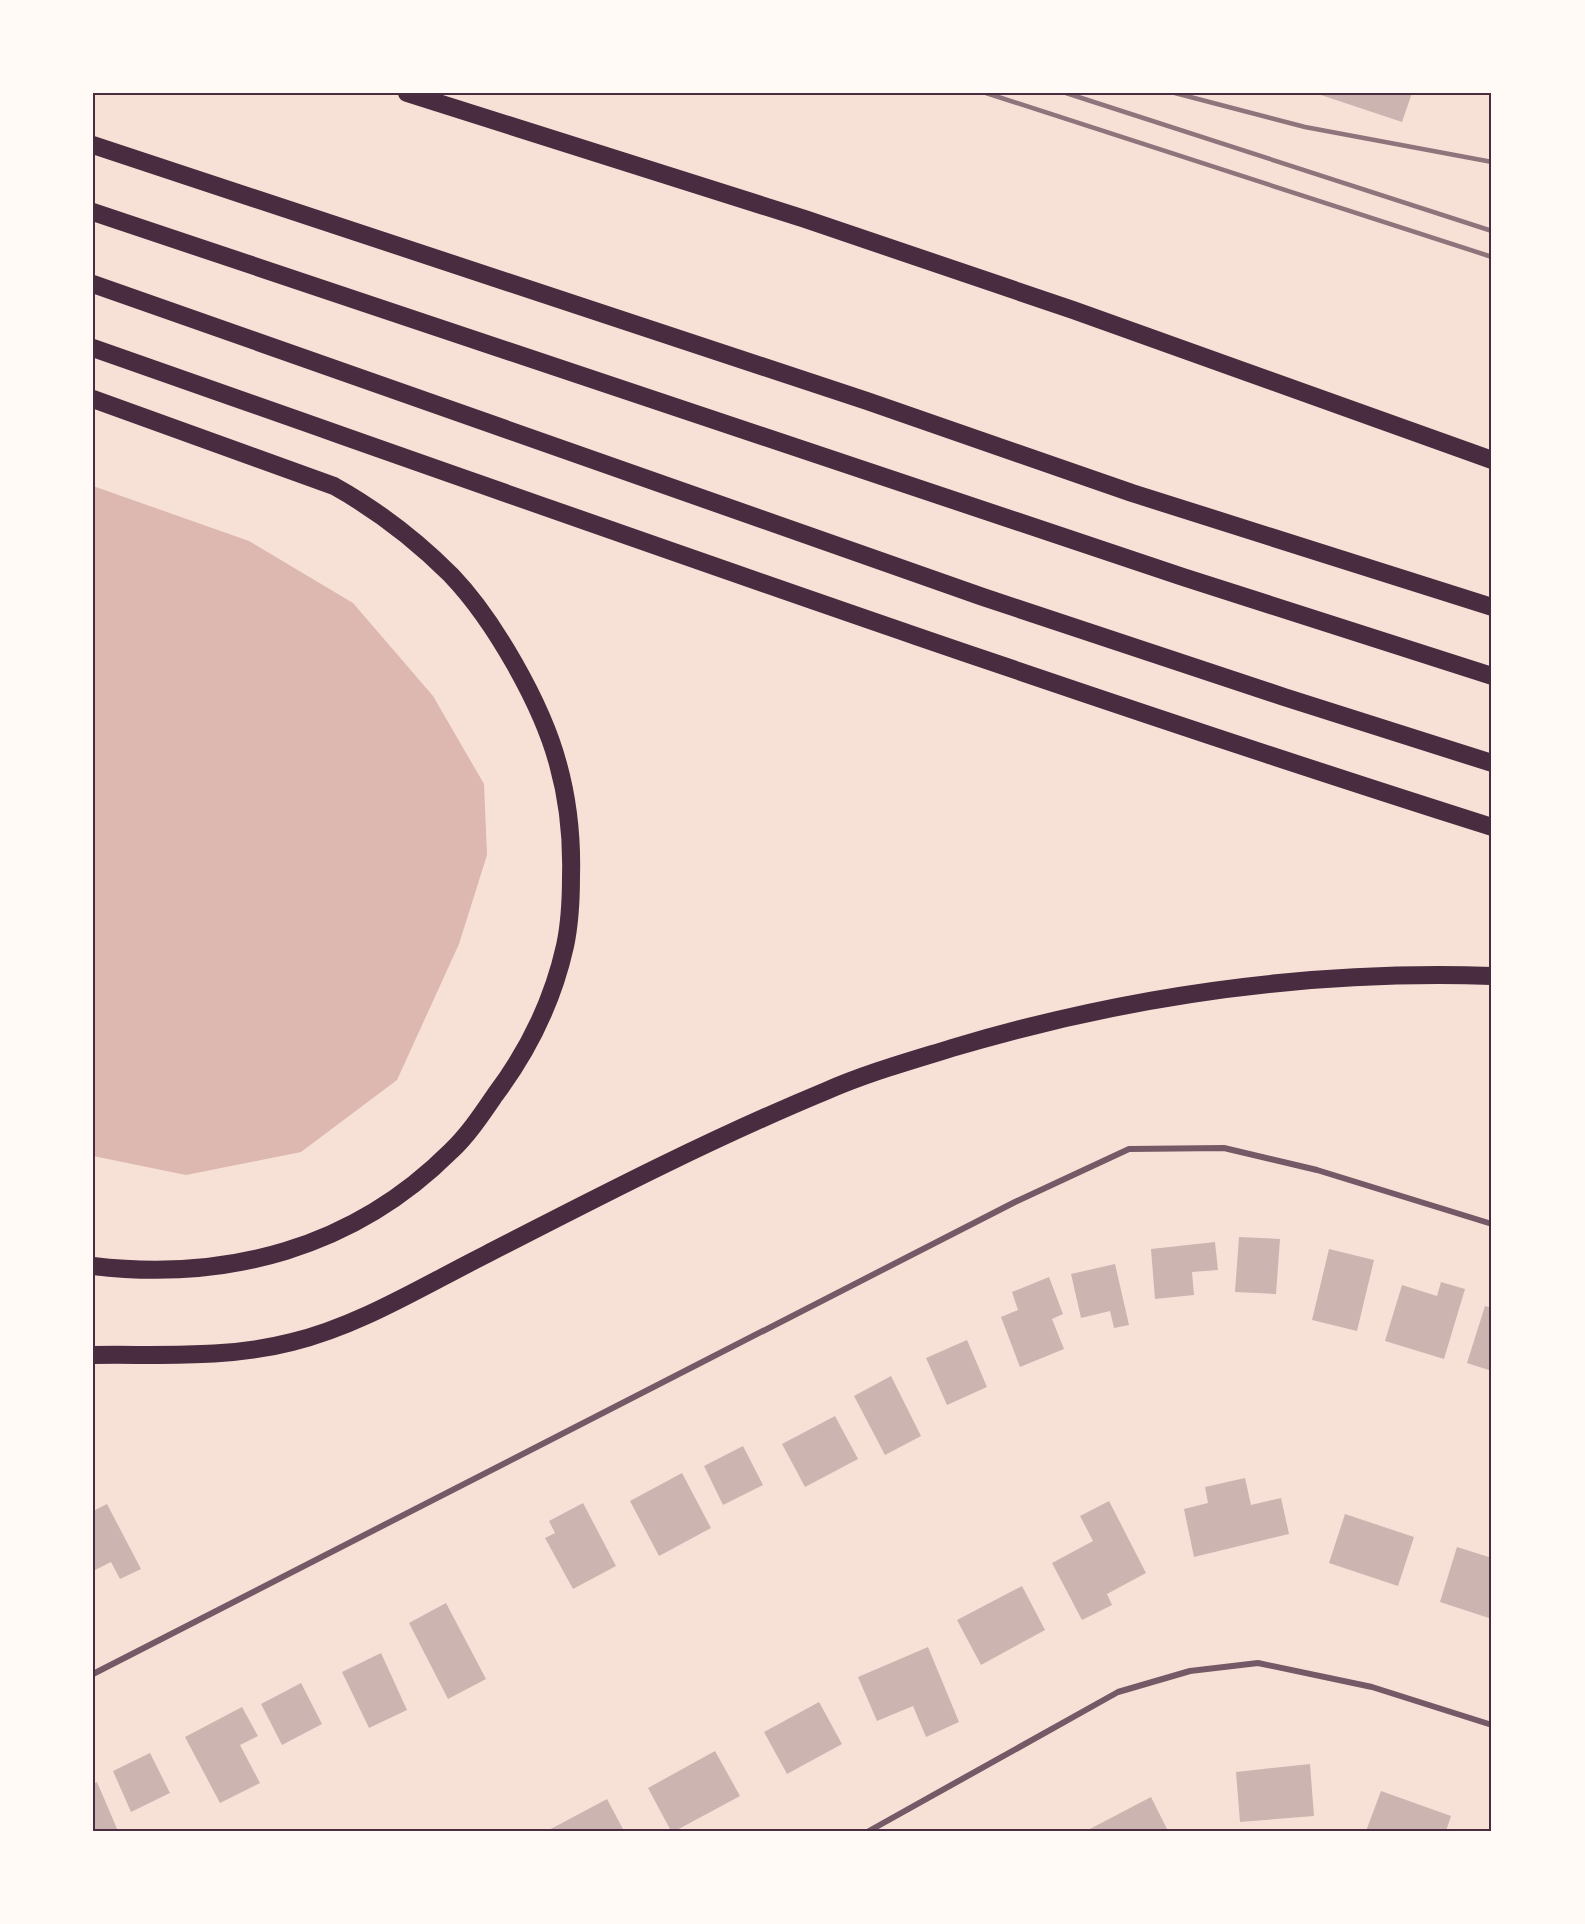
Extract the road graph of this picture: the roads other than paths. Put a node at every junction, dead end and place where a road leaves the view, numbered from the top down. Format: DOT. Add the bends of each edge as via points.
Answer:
graph roads {
  1 [pos="411,94"];
  2 [pos="93,145"];
  3 [pos="93,212"];
  4 [pos="93,284"];
  5 [pos="93,348"];
  6 [pos="93,399"];
  7 [pos="1492,460"];
  8 [pos="1492,607"];
  9 [pos="1492,676"];
  10 [pos="1492,763"];
  11 [pos="1492,827"];
  12 [pos="1492,976"];
  13 [pos="1492,1224"];
  14 [pos="93,1266"];
  15 [pos="98,1354"];
  16 [pos="93,1674"];
  17 [pos="1492,1725"];
  18 [pos="869,1831"];
  1 -- 7 [label="highway" via="816,222"];
  2 -- 8 [label="highway" via="867,401 1132,493"];
  3 -- 9 [label="highway"];
  4 -- 10 [label="highway" via="994,601"];
  5 -- 11 [label="highway" via="968,654"];
  6 -- 14 [label="highway" via="334,486 363,502 429,555 479,612 527,686 558,765 571,855 566,945 553,989 516,1067 453,1150 372,1213 283,1252 200,1269 127,1270"];
  12 -- 15 [label="highway" via="1401,976 1275,984 1163,999 1024,1028 829,1089 694,1150 336,1328 292,1342 243,1351"];
  13 -- 16 [label="street" via="1317,1170 1224,1148 1129,1149 1015,1202"];
  17 -- 18 [label="street" via="1372,1687 1258,1663 1190,1671 1118,1692"];
}
